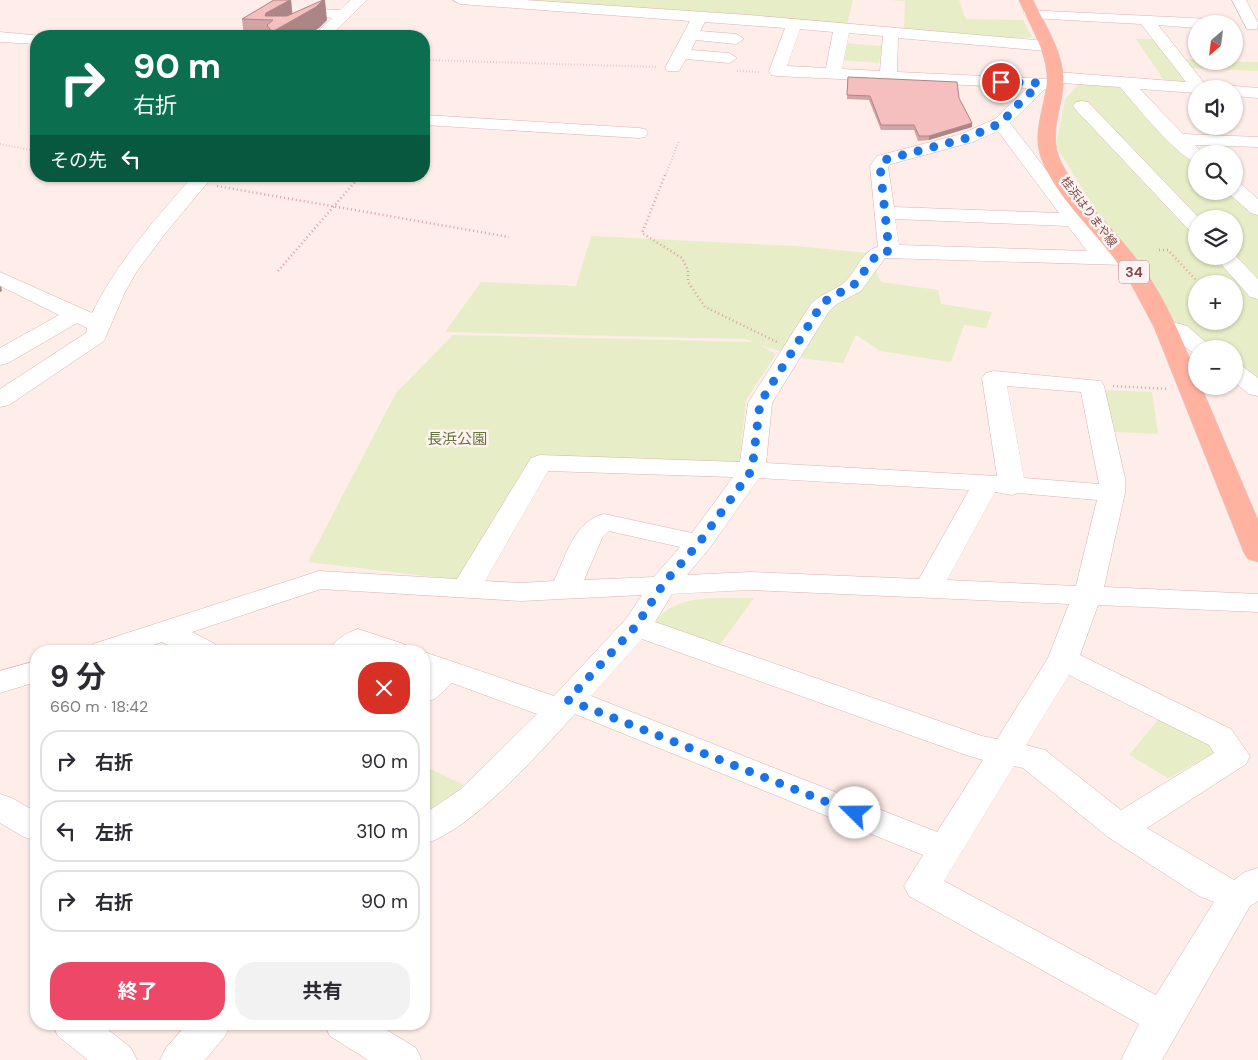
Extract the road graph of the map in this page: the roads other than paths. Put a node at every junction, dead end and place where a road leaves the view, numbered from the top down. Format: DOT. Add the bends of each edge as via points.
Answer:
graph roads {
  1 [pos="360,0"];
  2 [pos="460,0"];
  3 [pos="1239,0"];
  4 [pos="1028,7"];
  5 [pos="344,14"];
  6 [pos="700,17"];
  7 [pos="749,20"];
  8 [pos="1146,20"];
  9 [pos="1188,23"];
  10 [pos="794,24"];
  11 [pos="1255,26"];
  12 [pos="842,28"];
  13 [pos="289,30"];
  14 [pos="327,30"];
  15 [pos="891,32"];
  16 [pos="689,36"];
  17 [pos="0,37"];
  18 [pos="30,39"];
  19 [pos="736,39"];
  20 [pos="30,41"];
  21 [pos="1046,46"];
  22 [pos="7,53"];
  23 [pos="833,73"];
  24 [pos="888,76"];
  25 [pos="1055,80"];
  26 [pos="1196,80"];
  27 [pos="1125,82"];
  28 [pos="1188,87"];
  29 [pos="1243,92"];
  30 [pos="1258,93"];
  31 [pos="430,120"];
  32 [pos="1001,123"];
  33 [pos="1243,130"];
  34 [pos="639,133"];
  35 [pos="1178,140"];
  36 [pos="1256,142"];
  37 [pos="1188,149"];
  38 [pos="200,182"];
  39 [pos="1243,196"];
  40 [pos="1258,209"];
  41 [pos="886,213"];
  42 [pos="1188,218"];
  43 [pos="1075,220"];
  44 [pos="889,251"];
  45 [pos="1104,258"];
  46 [pos="1125,259"];
  47 [pos="1232,265"];
  48 [pos="0,278"];
  49 [pos="1258,292"];
  50 [pos="75,315"];
  51 [pos="99,325"];
  52 [pos="1165,327"];
  53 [pos="1191,340"];
  54 [pos="0,358"];
  55 [pos="1243,378"];
  56 [pos="1258,389"];
  57 [pos="0,400"];
  58 [pos="752,470"];
  59 [pos="999,485"];
  60 [pos="1112,494"];
  61 [pos="699,543"];
  62 [pos="1258,553"];
  63 [pos="664,583"];
  64 [pos="928,588"];
  65 [pos="466,589"];
  66 [pos="565,589"];
  67 [pos="1088,594"];
  68 [pos="1258,603"];
  69 [pos="636,626"];
  70 [pos="166,632"];
  71 [pos="124,645"];
  72 [pos="192,645"];
  73 [pos="351,645"];
  74 [pos="376,645"];
  75 [pos="1063,659"];
  76 [pos="436,666"];
  77 [pos="30,674"];
  78 [pos="430,678"];
  79 [pos="0,682"];
  80 [pos="564,704"];
  81 [pos="1006,752"];
  82 [pos="0,807"];
  83 [pos="30,824"];
  84 [pos="430,827"];
  85 [pos="1120,828"];
  86 [pos="944,849"];
  87 [pos="1248,889"];
  88 [pos="1163,1018"];
  89 [pos="80,1030"];
  90 [pos="206,1030"];
  91 [pos="354,1030"];
  92 [pos="117,1060"];
  93 [pos="180,1060"];
  94 [pos="402,1060"];
  95 [pos="1141,1060"];
  1 -- 5 [label="street"];
  2 -- 6 [label="street"];
  3 -- 11 [label="street"];
  4 -- 8 [label="street"];
  4 -- 21 [label="main road, 桂浜はりまや線 / 34"];
  5 -- 13 [label="street" via="323,12"];
  5 -- 14 [label="street"];
  6 -- 7 [label="street"];
  6 -- 16 [label="street"];
  7 -- 10 [label="street"];
  7 -- 16 [label="street" via="730,62 677,61"];
  8 -- 9 [label="street"];
  8 -- 26 [label="street"];
  10 -- 12 [label="street"];
  10 -- 23 [label="street" via="777,71"];
  12 -- 15 [label="street"];
  12 -- 23 [label="street"];
  15 -- 21 [label="street"];
  15 -- 24 [label="street"];
  16 -- 19 [label="street"];
  17 -- 18 [label="street"];
  20 -- 22 [label="street"];
  21 -- 25 [label="main road, 桂浜はりまや線 / 34" via="1054,61"];
  23 -- 24 [label="street"];
  24 -- 25 [label="street"];
  25 -- 27 [label="street"];
  25 -- 32 [label="street" via="1026,96"];
  25 -- 42 [label="street" via="1074,95 1092,98 1102,108 1085,110"];
  25 -- 46 [label="main road, 桂浜はりまや線 / 34" via="1045,125 1046,144 1052,161"];
  27 -- 28 [label="street"];
  27 -- 35 [label="street"];
  29 -- 30 [label="street"];
  31 -- 34 [label="street"];
  32 -- 41 [label="street" via="967,138 884,160 880,166"];
  32 -- 43 [label="street"];
  33 -- 36 [label="street"];
  35 -- 36 [label="street"];
  35 -- 37 [label="street"];
  38 -- 51 [label="street" via="138,256"];
  39 -- 40 [label="street"];
  41 -- 43 [label="street"];
  41 -- 44 [label="street"];
  43 -- 45 [label="street"];
  44 -- 45 [label="street"];
  44 -- 58 [label="street" via="878,253 853,286 829,298 820,307 793,350 760,403"];
  45 -- 46 [label="street"];
  46 -- 52 [label="main road, 桂浜はりまや線 / 34"];
  47 -- 49 [label="street"];
  48 -- 50 [label="street"];
  50 -- 51 [label="street"];
  50 -- 54 [label="street"];
  51 -- 57 [label="street" via="96,336"];
  52 -- 53 [label="street" via="1179,331"];
  52 -- 62 [label="main road, 桂浜はりまや線 / 34"];
  55 -- 56 [label="street"];
  58 -- 59 [label="street"];
  58 -- 61 [label="street"];
  58 -- 65 [label="street" via="540,463"];
  59 -- 60 [label="street"];
  59 -- 60 [label="street" via="994,378 1092,386 1112,478"];
  59 -- 64 [label="street"];
  60 -- 67 [label="street"];
  61 -- 63 [label="street"];
  61 -- 66 [label="street" via="604,522 591,532"];
  63 -- 64 [label="street" via="750,581"];
  63 -- 66 [label="street"];
  63 -- 69 [label="street"];
  64 -- 67 [label="street"];
  65 -- 66 [label="street" via="521,592"];
  65 -- 70 [label="street" via="319,580"];
  67 -- 68 [label="street"];
  67 -- 75 [label="street"];
  69 -- 80 [label="street"];
  69 -- 81 [label="street" via="978,747"];
  70 -- 71 [label="street"];
  70 -- 72 [label="street"];
  73 -- 74 [label="street" via="358,639"];
  75 -- 81 [label="street"];
  75 -- 85 [label="street" via="1220,737 1234,756"];
  76 -- 78 [label="street"];
  76 -- 80 [label="street"];
  77 -- 79 [label="street"];
  80 -- 84 [label="street" via="473,798"];
  80 -- 86 [label="street"];
  81 -- 85 [label="street" via="1033,758"];
  81 -- 86 [label="street"];
  82 -- 83 [label="street"];
  85 -- 87 [label="street" via="1212,886"];
  86 -- 88 [label="street" via="922,886"];
  87 -- 88 [label="street"];
  88 -- 95 [label="street"];
  89 -- 92 [label="street"];
  90 -- 93 [label="street"];
  91 -- 94 [label="street"];
}
